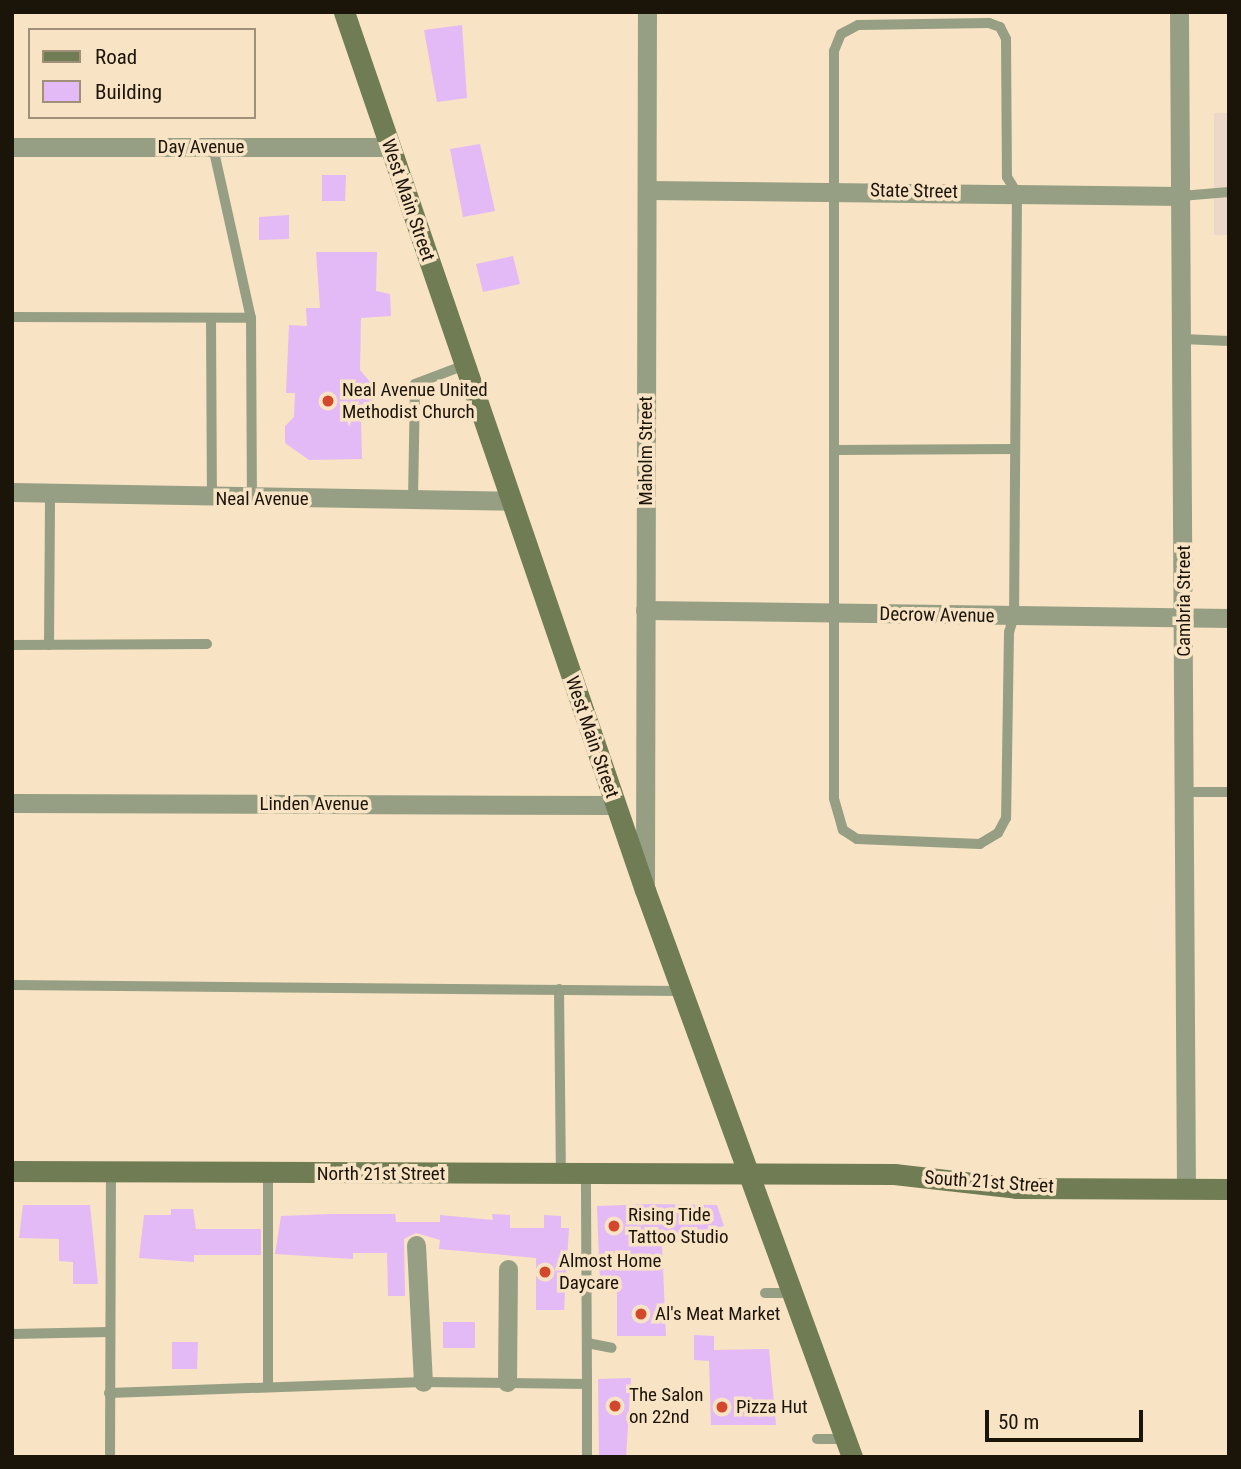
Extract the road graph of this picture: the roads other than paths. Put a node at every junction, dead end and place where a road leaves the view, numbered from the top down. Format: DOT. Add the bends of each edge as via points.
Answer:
graph roads {
  1 [pos="344,12"];
  2 [pos="647,12"];
  3 [pos="1179,12"];
  4 [pos="12,147"];
  5 [pos="213,147"];
  6 [pos="390,147"];
  7 [pos="646,190"];
  8 [pos="837,190"];
  9 [pos="1229,192"];
  10 [pos="1017,193"];
  11 [pos="1181,196"];
  12 [pos="12,317"];
  13 [pos="211,317"];
  14 [pos="251,318"];
  15 [pos="1182,340"];
  16 [pos="1229,341"];
  17 [pos="465,365"];
  18 [pos="1015,449"];
  19 [pos="834,450"];
  20 [pos="12,492"];
  21 [pos="50,493"];
  22 [pos="212,499"];
  23 [pos="252,499"];
  24 [pos="413,500"];
  25 [pos="511,501"];
  26 [pos="645,610"];
  27 [pos="834,613"];
  28 [pos="1014,616"];
  29 [pos="1184,618"];
  30 [pos="1229,618"];
  31 [pos="207,644"];
  32 [pos="12,645"];
  33 [pos="50,645"];
  34 [pos="1183,792"];
  35 [pos="1229,792"];
  36 [pos="12,803"];
  37 [pos="615,805"];
  38 [pos="645,890"];
  39 [pos="12,985"];
  40 [pos="559,989"];
  41 [pos="681,991"];
  42 [pos="12,1171"];
  43 [pos="111,1172"];
  44 [pos="268,1173"];
  45 [pos="561,1175"];
  46 [pos="586,1175"];
  47 [pos="749,1176"];
  48 [pos="1186,1189"];
  49 [pos="1229,1189"];
  50 [pos="416,1245"];
  51 [pos="508,1269"];
  52 [pos="765,1293"];
  53 [pos="792,1293"];
  54 [pos="109,1332"];
  55 [pos="12,1334"];
  56 [pos="587,1343"];
  57 [pos="612,1348"];
  58 [pos="423,1382"];
  59 [pos="507,1382"];
  60 [pos="587,1384"];
  61 [pos="268,1387"];
  62 [pos="109,1393"];
  63 [pos="817,1439"];
  64 [pos="848,1448"];
  65 [pos="110,1457"];
  66 [pos="587,1457"];
  1 -- 6 [label="main road, West Main Street"];
  2 -- 7 [label="street, Maholm Street"];
  3 -- 11 [label="street, Cambria Street"];
  4 -- 5 [label="street, Day Avenue"];
  5 -- 6 [label="street, Day Avenue"];
  5 -- 14 [label="lane"];
  6 -- 17 [label="main road, West Main Street"];
  7 -- 8 [label="street, State Street"];
  7 -- 26 [label="street, Maholm Street"];
  8 -- 10 [label="street, State Street"];
  8 -- 10 [label="lane" via="834,51 841,34 858,24 989,23 1000,27 1006,39 1007,177"];
  8 -- 19 [label="lane"];
  9 -- 11 [label="lane"];
  10 -- 11 [label="street, State Street"];
  10 -- 18 [label="lane"];
  11 -- 15 [label="street, Cambria Street"];
  12 -- 13 [label="lane"];
  13 -- 14 [label="lane"];
  13 -- 22 [label="lane"];
  14 -- 23 [label="lane"];
  15 -- 16 [label="lane"];
  15 -- 29 [label="street, Cambria Street"];
  17 -- 24 [label="lane" via="415,384"];
  17 -- 25 [label="main road, West Main Street"];
  18 -- 19 [label="lane"];
  18 -- 28 [label="lane"];
  19 -- 27 [label="lane"];
  20 -- 21 [label="street, Neal Avenue"];
  21 -- 22 [label="street, Neal Avenue"];
  21 -- 33 [label="lane"];
  22 -- 23 [label="street, Neal Avenue"];
  23 -- 24 [label="street, Neal Avenue"];
  24 -- 25 [label="street, Neal Avenue"];
  25 -- 37 [label="main road, West Main Street"];
  26 -- 27 [label="street, Decrow Avenue"];
  26 -- 38 [label="street, Maholm Street"];
  27 -- 28 [label="street, Decrow Avenue"];
  27 -- 28 [label="lane" via="834,798 843,830 857,839 981,844 998,833 1006,818 1009,632"];
  28 -- 29 [label="street, Decrow Avenue"];
  29 -- 30 [label="street, Decrow Avenue"];
  29 -- 34 [label="street, Cambria Street"];
  31 -- 33 [label="lane"];
  32 -- 33 [label="lane"];
  34 -- 35 [label="lane"];
  34 -- 48 [label="street, Cambria Street"];
  36 -- 37 [label="street, Linden Avenue"];
  37 -- 38 [label="main road, West Main Street"];
  38 -- 41 [label="main road, West Main Street"];
  39 -- 40 [label="lane"];
  40 -- 41 [label="lane"];
  40 -- 45 [label="lane"];
  41 -- 47 [label="main road, West Main Street"];
  42 -- 43 [label="main road, North 21st Street"];
  43 -- 44 [label="main road, North 21st Street"];
  43 -- 54 [label="lane"];
  44 -- 45 [label="main road, North 21st Street"];
  44 -- 61 [label="lane"];
  45 -- 46 [label="main road, North 21st Street"];
  46 -- 47 [label="main road, North 21st Street"];
  46 -- 56 [label="lane"];
  47 -- 48 [label="main road, South 21st Street" via="894,1174 1016,1188"];
  47 -- 53 [label="main road, West Main Street"];
  48 -- 49 [label="main road, South 21st Street"];
  50 -- 58 [label="street"];
  51 -- 59 [label="street"];
  52 -- 53 [label="lane"];
  53 -- 64 [label="main road, West Main Street"];
  54 -- 55 [label="lane"];
  54 -- 62 [label="lane"];
  56 -- 57 [label="lane"];
  56 -- 60 [label="lane"];
  58 -- 59 [label="lane"];
  58 -- 61 [label="lane"];
  59 -- 60 [label="lane"];
  60 -- 66 [label="lane"];
  61 -- 62 [label="lane"];
  62 -- 65 [label="lane"];
  63 -- 64 [label="lane"];
}
